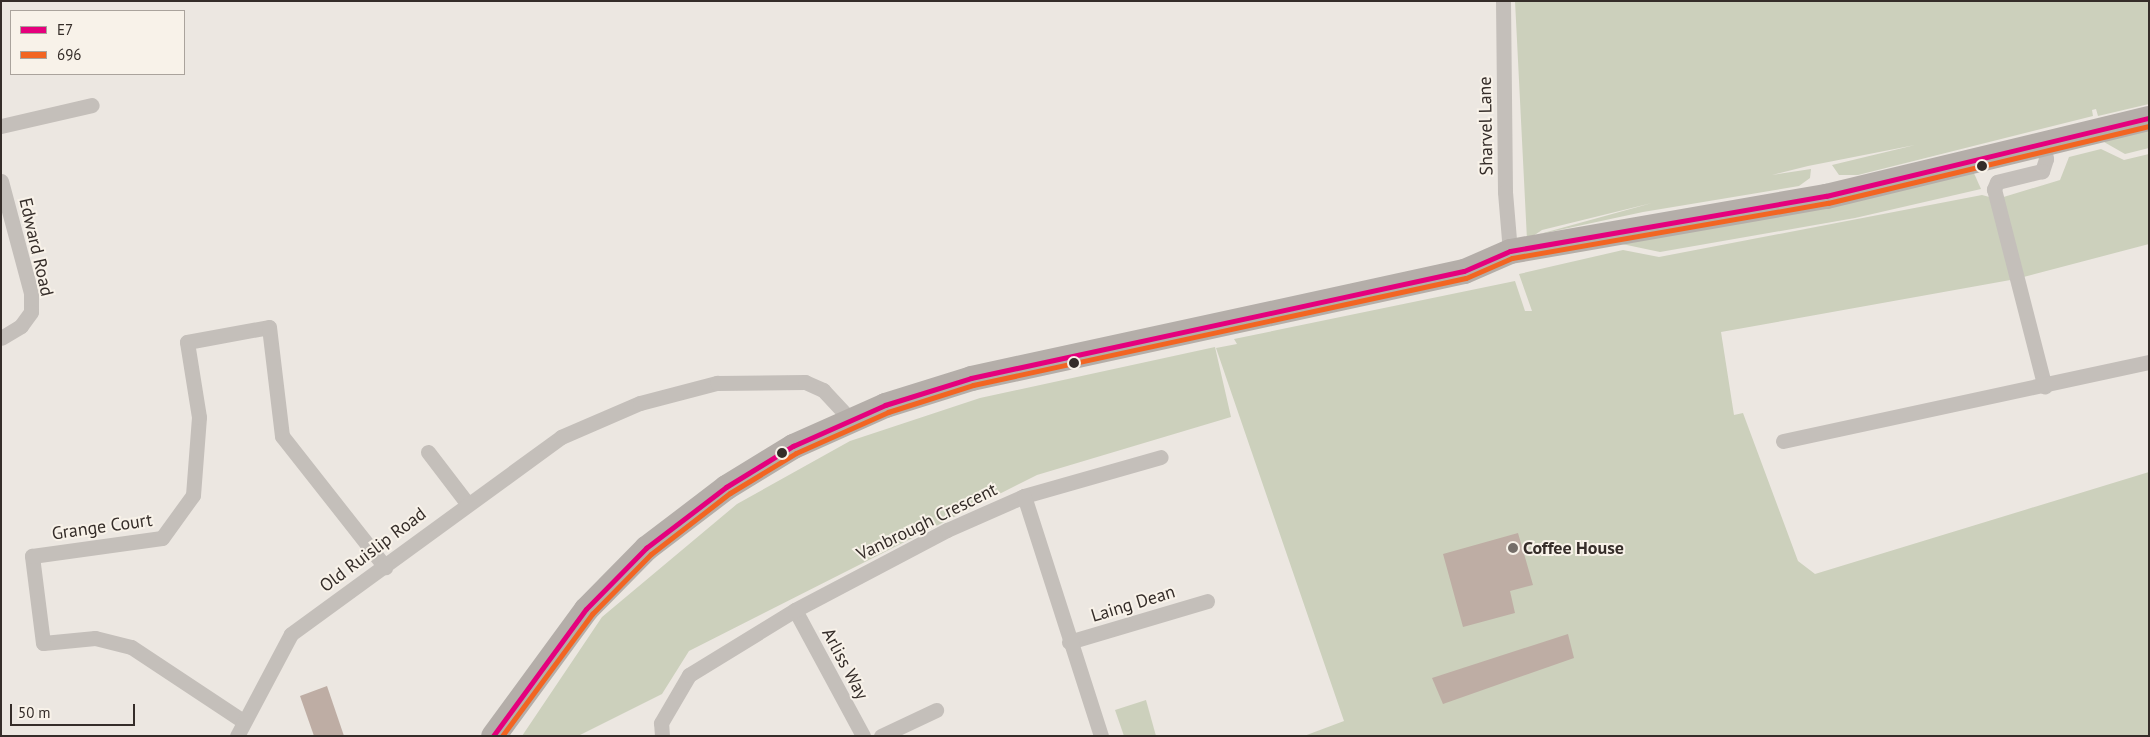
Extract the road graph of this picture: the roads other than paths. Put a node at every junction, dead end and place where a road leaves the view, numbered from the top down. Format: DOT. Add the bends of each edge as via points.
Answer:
graph roads {
  1 [pos="1503,1"];
  2 [pos="92,105"];
  3 [pos="2149,118"];
  4 [pos="1,126"];
  5 [pos="2043,143"];
  6 [pos="1,181"];
  7 [pos="1510,251"];
  8 [pos="1,338"];
  9 [pos="2149,362"];
  10 [pos="2045,387"];
  11 [pos="850,419"];
  12 [pos="1783,441"];
  13 [pos="428,452"];
  14 [pos="1161,456"];
  15 [pos="1024,496"];
  16 [pos="467,502"];
  17 [pos="385,567"];
  18 [pos="1207,601"];
  19 [pos="795,610"];
  20 [pos="1069,642"];
  21 [pos="936,710"];
  22 [pos="243,720"];
  23 [pos="237,736"];
  24 [pos="493,736"];
  25 [pos="662,736"];
  26 [pos="863,736"];
  27 [pos="882,736"];
  28 [pos="1101,736"];
  1 -- 7 [label="street, Sharvel Lane" via="1505,192"];
  2 -- 4 [label="street"];
  3 -- 5 [label="main road"];
  5 -- 7 [label="main road" via="1826,196"];
  5 -- 10 [label="street" via="2046,159 2042,171 1997,182 1994,189"];
  6 -- 8 [label="street, Edward Road" via="32,293 31,312 21,326"];
  7 -- 11 [label="main road" via="1464,271 971,378"];
  9 -- 10 [label="street"];
  10 -- 12 [label="street"];
  11 -- 16 [label="street, Old Ruislip Road" via="823,390 805,382 717,383 640,403 561,437"];
  11 -- 24 [label="main road" via="793,446 726,487 646,548 586,609"];
  13 -- 16 [label="street"];
  14 -- 15 [label="street"];
  15 -- 19 [label="street, Vanbrough Crescent" via="947,530"];
  15 -- 20 [label="street, Vanbrough Crescent"];
  16 -- 17 [label="street, Old Ruislip Road"];
  17 -- 22 [label="street, Old Ruislip Road" via="291,634"];
  17 -- 22 [label="street, Grange Court" via="282,436 269,328 187,342 200,417 193,495 162,538 32,556 44,643 95,638 131,647"];
  18 -- 20 [label="street, Laing Dean"];
  19 -- 25 [label="street, Vanbrough Crescent" via="689,675 661,722"];
  19 -- 26 [label="street, Arliss Way"];
  20 -- 28 [label="street, Vanbrough Crescent"];
  21 -- 27 [label="street"];
  22 -- 23 [label="street, Old Ruislip Road"];
}
